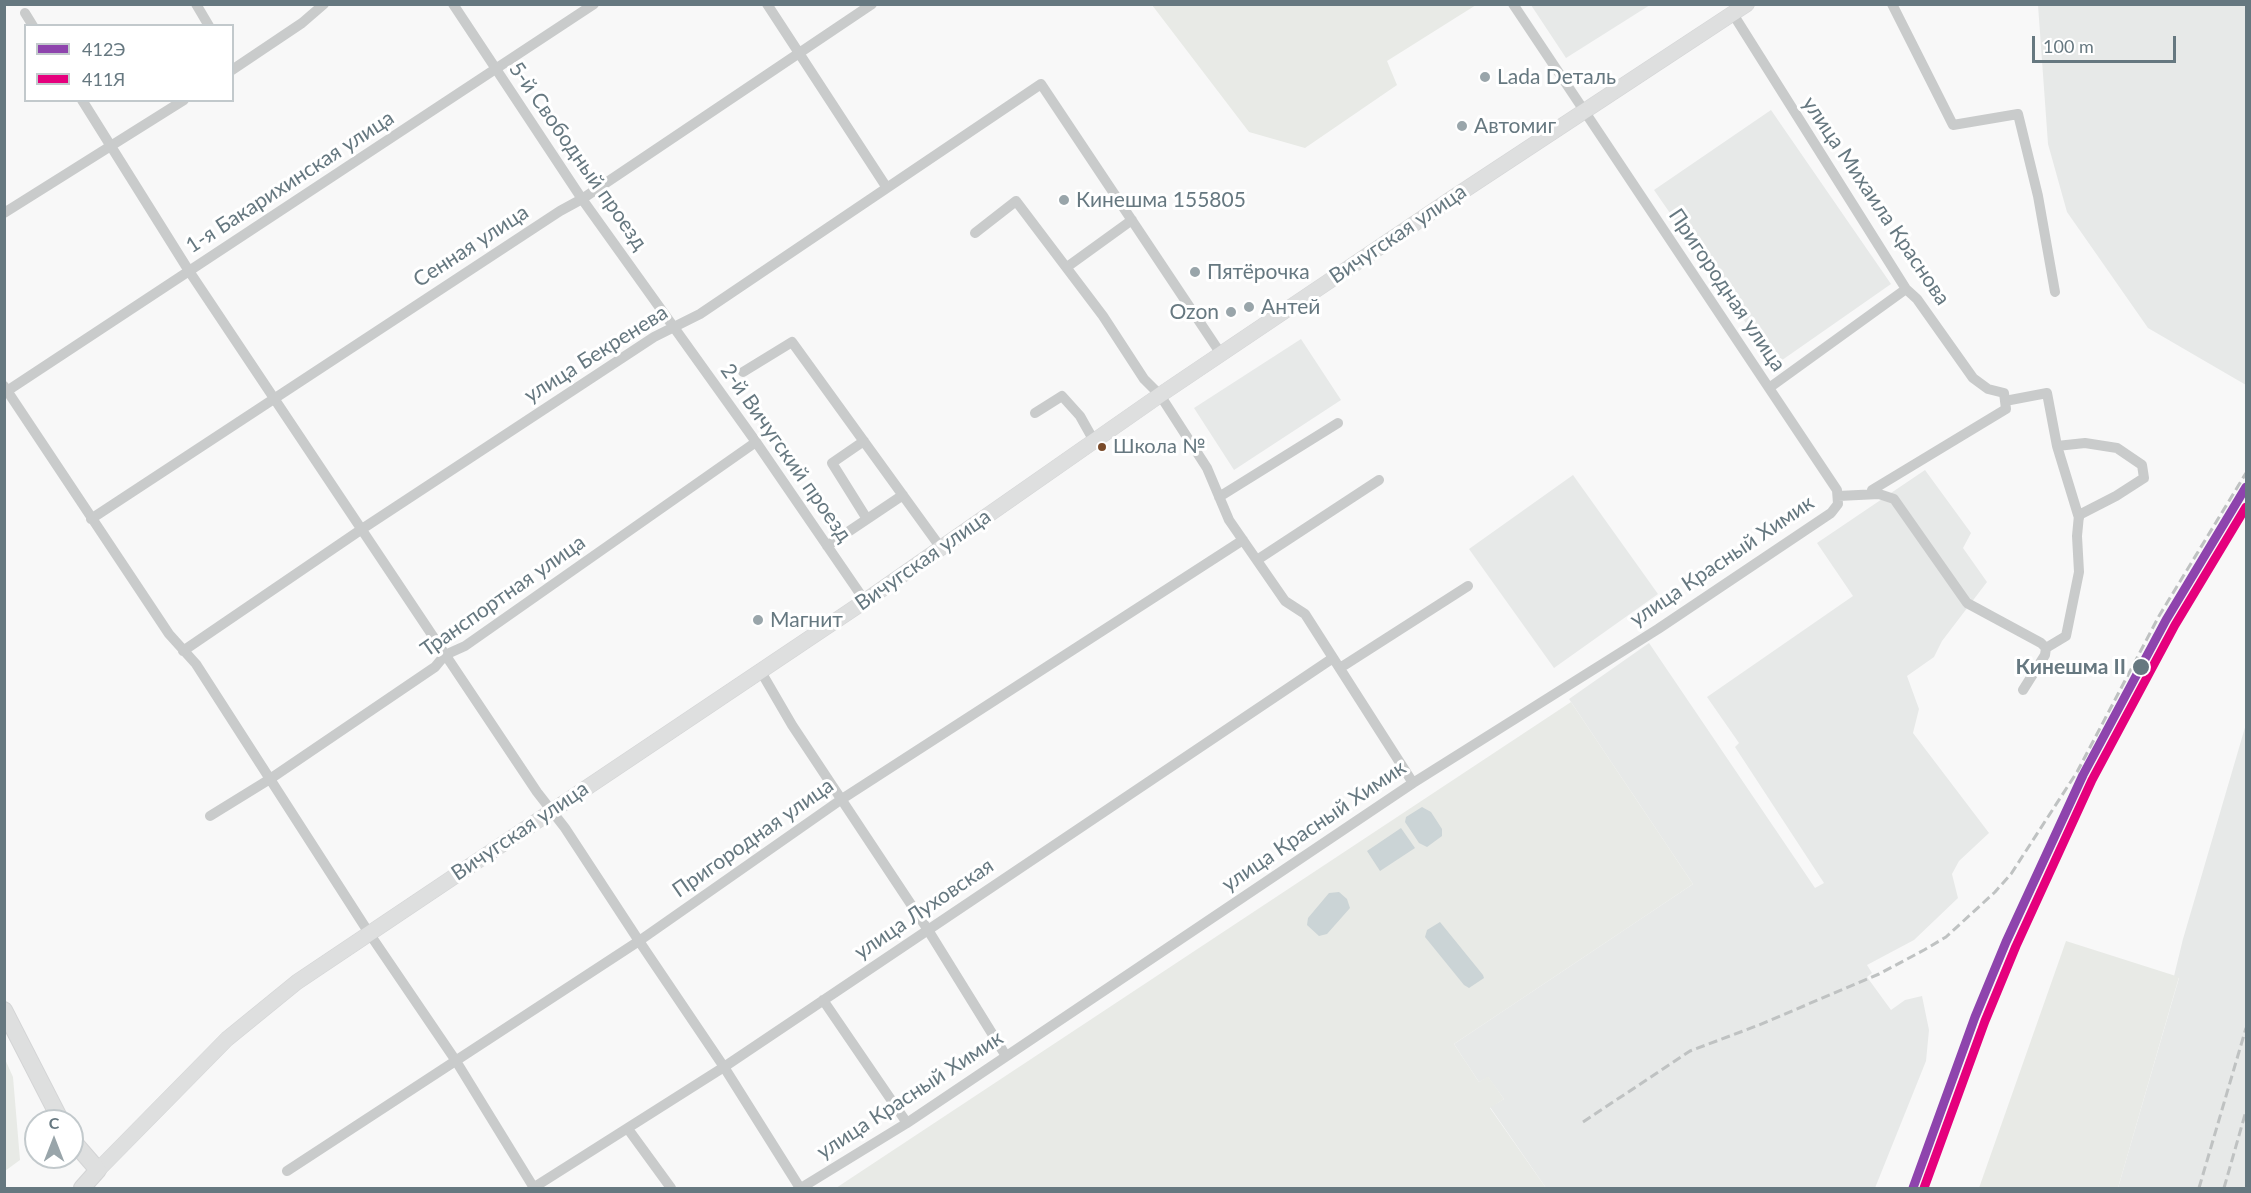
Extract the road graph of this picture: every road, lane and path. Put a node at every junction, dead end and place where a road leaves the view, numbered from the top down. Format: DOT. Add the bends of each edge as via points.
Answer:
graph roads {
  1 [pos="196,4"];
  2 [pos="324,4"];
  3 [pos="453,4"];
  4 [pos="594,4"];
  5 [pos="767,4"];
  6 [pos="872,4"];
  7 [pos="1513,4"];
  8 [pos="1747,4"];
  9 [pos="1892,4"];
  10 [pos="25,13"];
  11 [pos="1732,14"];
  12 [pos="32,24"];
  13 [pos="208,24"];
  14 [pos="798,52"];
  15 [pos="234,67"];
  16 [pos="496,70"];
  17 [pos="83,102"];
  18 [pos="181,102"];
  19 [pos="1584,112"];
  20 [pos="111,146"];
  21 [pos="887,188"];
  22 [pos="582,199"];
  23 [pos="4,213"];
  24 [pos="1132,220"];
  25 [pos="975,233"];
  26 [pos="1067,267"];
  27 [pos="189,271"];
  28 [pos="1906,289"];
  29 [pos="2055,292"];
  30 [pos="674,327"];
  31 [pos="1221,354"];
  32 [pos="742,372"];
  33 [pos="1769,388"];
  34 [pos="6,389"];
  35 [pos="1160,395"];
  36 [pos="2005,397"];
  37 [pos="274,399"];
  38 [pos="1035,414"];
  39 [pos="1338,423"];
  40 [pos="864,441"];
  41 [pos="1094,441"];
  42 [pos="756,442"];
  43 [pos="2057,446"];
  44 [pos="1379,480"];
  45 [pos="1872,490"];
  46 [pos="1838,493"];
  47 [pos="903,495"];
  48 [pos="1220,497"];
  49 [pos="2079,518"];
  50 [pos="91,519"];
  51 [pos="867,519"];
  52 [pos="362,529"];
  53 [pos="1243,540"];
  54 [pos="827,546"];
  55 [pos="941,548"];
  56 [pos="1257,560"];
  57 [pos="1468,586"];
  58 [pos="865,601"];
  59 [pos="2046,648"];
  60 [pos="183,651"];
  61 [pos="445,655"];
  62 [pos="1333,658"];
  63 [pos="1340,668"];
  64 [pos="760,670"];
  65 [pos="2023,690"];
  66 [pos="270,780"];
  67 [pos="1413,783"];
  68 [pos="842,800"];
  69 [pos="552,810"];
  70 [pos="210,816"];
  71 [pos="928,930"];
  72 [pos="369,933"];
  73 [pos="639,941"];
  74 [pos="823,1000"];
  75 [pos="4,1010"];
  76 [pos="1006,1056"];
  77 [pos="456,1061"];
  78 [pos="724,1067"];
  79 [pos="55,1109"];
  80 [pos="907,1123"];
  81 [pos="628,1129"];
  82 [pos="84,1154"];
  83 [pos="98,1170"];
  84 [pos="287,1171"];
  85 [pos="82,1188"];
  86 [pos="534,1188"];
  87 [pos="670,1188"];
  88 [pos="801,1188"];
  1 -- 13 [label="street"];
  2 -- 15 [label="street"];
  3 -- 16 [label="street, 5-й Свободный проезд"];
  4 -- 16 [label="street, 1-я Бакарихинская улица"];
  5 -- 14 [label="street"];
  6 -- 14 [label="street, Сенная улица"];
  7 -- 19 [label="street, Пригородная улица"];
  8 -- 11 [label="main road, Вичугская улица"];
  9 -- 29 [label="street" via="1953,125 2018,114"];
  10 -- 12 [label="street"];
  11 -- 19 [label="main road, Вичугская улица"];
  11 -- 28 [label="street, улица Михаила Краснова"];
  14 -- 21 [label="street"];
  14 -- 22 [label="street, Сенная улица"];
  16 -- 22 [label="street, 5-й Свободный проезд"];
  16 -- 27 [label="street, 1-я Бакарихинская улица"];
  17 -- 20 [label="street"];
  18 -- 20 [label="street"];
  19 -- 31 [label="main road, Вичугская улица"];
  19 -- 33 [label="street, Пригородная улица"];
  20 -- 23 [label="street"];
  20 -- 27 [label="street"];
  21 -- 24 [label="street, улица Бекренева" via="1041,84"];
  21 -- 30 [label="street, улица Бекренева" via="700,314"];
  22 -- 30 [label="street, 5-й Свободный проезд"];
  22 -- 37 [label="street, Сенная улица"];
  24 -- 26 [label="street"];
  24 -- 31 [label="street"];
  25 -- 26 [label="street" via="1016,201"];
  26 -- 35 [label="street" via="1144,379"];
  27 -- 34 [label="street, 1-я Бакарихинская улица"];
  27 -- 37 [label="street"];
  28 -- 33 [label="street"];
  28 -- 36 [label="street, улица Михаила Краснова" via="1973,378"];
  30 -- 42 [label="street, 2-й Вичугский проезд"];
  30 -- 52 [label="street, улица Бекренева"];
  31 -- 35 [label="main road, Вичугская улица"];
  32 -- 40 [label="street" via="792,342"];
  33 -- 46 [label="street, Пригородная улица"];
  34 -- 50 [label="street"];
  35 -- 41 [label="main road, Вичугская улица"];
  35 -- 48 [label="street" via="1207,468"];
  36 -- 43 [label="street" via="2047,393"];
  36 -- 45 [label="street" via="2006,409"];
  37 -- 50 [label="street, Сенная улица"];
  37 -- 52 [label="street"];
  38 -- 41 [label="street" via="1062,396 1080,416"];
  39 -- 48 [label="street"];
  40 -- 47 [label="street"];
  40 -- 51 [label="street" via="832,463"];
  41 -- 55 [label="main road, Вичугская улица"];
  42 -- 54 [label="street, 2-й Вичугский проезд"];
  42 -- 61 [label="street, Транспортная улица" via="465,646"];
  43 -- 49 [label="street"];
  43 -- 49 [label="street" via="2085,443 2117,448 2142,465 2144,478 2079,514"];
  44 -- 56 [label="street"];
  46 -- 59 [label="street" via="1880,494 1894,499 1967,603"];
  46 -- 67 [label="street, улица Красный Химик" via="1838,504 1831,513 1659,629"];
  47 -- 51 [label="street"];
  47 -- 55 [label="street"];
  48 -- 53 [label="street"];
  49 -- 59 [label="street" via="2079,572 2066,636"];
  50 -- 60 [label="street"];
  51 -- 54 [label="street"];
  52 -- 60 [label="street, улица Бекренева"];
  52 -- 61 [label="street"];
  53 -- 56 [label="street"];
  53 -- 68 [label="street, Пригородная улица"];
  54 -- 58 [label="street, 2-й Вичугский проезд"];
  55 -- 58 [label="main road, Вичугская улица"];
  56 -- 62 [label="street" via="1285,600 1305,614"];
  57 -- 63 [label="street"];
  58 -- 64 [label="main road, Вичугская улица"];
  59 -- 65 [label="street"];
  60 -- 66 [label="street" via="196,664"];
  61 -- 66 [label="street, Транспортная улица" via="435,667"];
  61 -- 69 [label="street"];
  62 -- 63 [label="street"];
  62 -- 71 [label="street, улица Луховская"];
  63 -- 67 [label="street"];
  64 -- 68 [label="street"];
  64 -- 69 [label="main road, Вичугская улица"];
  66 -- 70 [label="street, Транспортная улица"];
  66 -- 72 [label="street"];
  67 -- 76 [label="street, улица Красный Химик"];
  68 -- 71 [label="street"];
  68 -- 73 [label="street, Пригородная улица"];
  69 -- 72 [label="main road, Вичугская улица"];
  69 -- 73 [label="street"];
  71 -- 74 [label="street, улица Луховская"];
  71 -- 76 [label="street"];
  72 -- 77 [label="street"];
  72 -- 83 [label="main road, Вичугская улица" via="297,982 227,1039"];
  73 -- 77 [label="street, Пригородная улица"];
  73 -- 78 [label="street"];
  74 -- 78 [label="street, улица Луховская"];
  74 -- 80 [label="street"];
  75 -- 79 [label="main road"];
  76 -- 80 [label="street, улица Красный Химик"];
  77 -- 84 [label="street, Пригородная улица"];
  77 -- 86 [label="street"];
  78 -- 81 [label="street, улица Луховская"];
  78 -- 88 [label="street"];
  80 -- 88 [label="street, улица Красный Химик"];
  81 -- 86 [label="street, улица Луховская"];
  81 -- 87 [label="street"];
  82 -- 83 [label="main road"];
  83 -- 85 [label="main road"];
}
